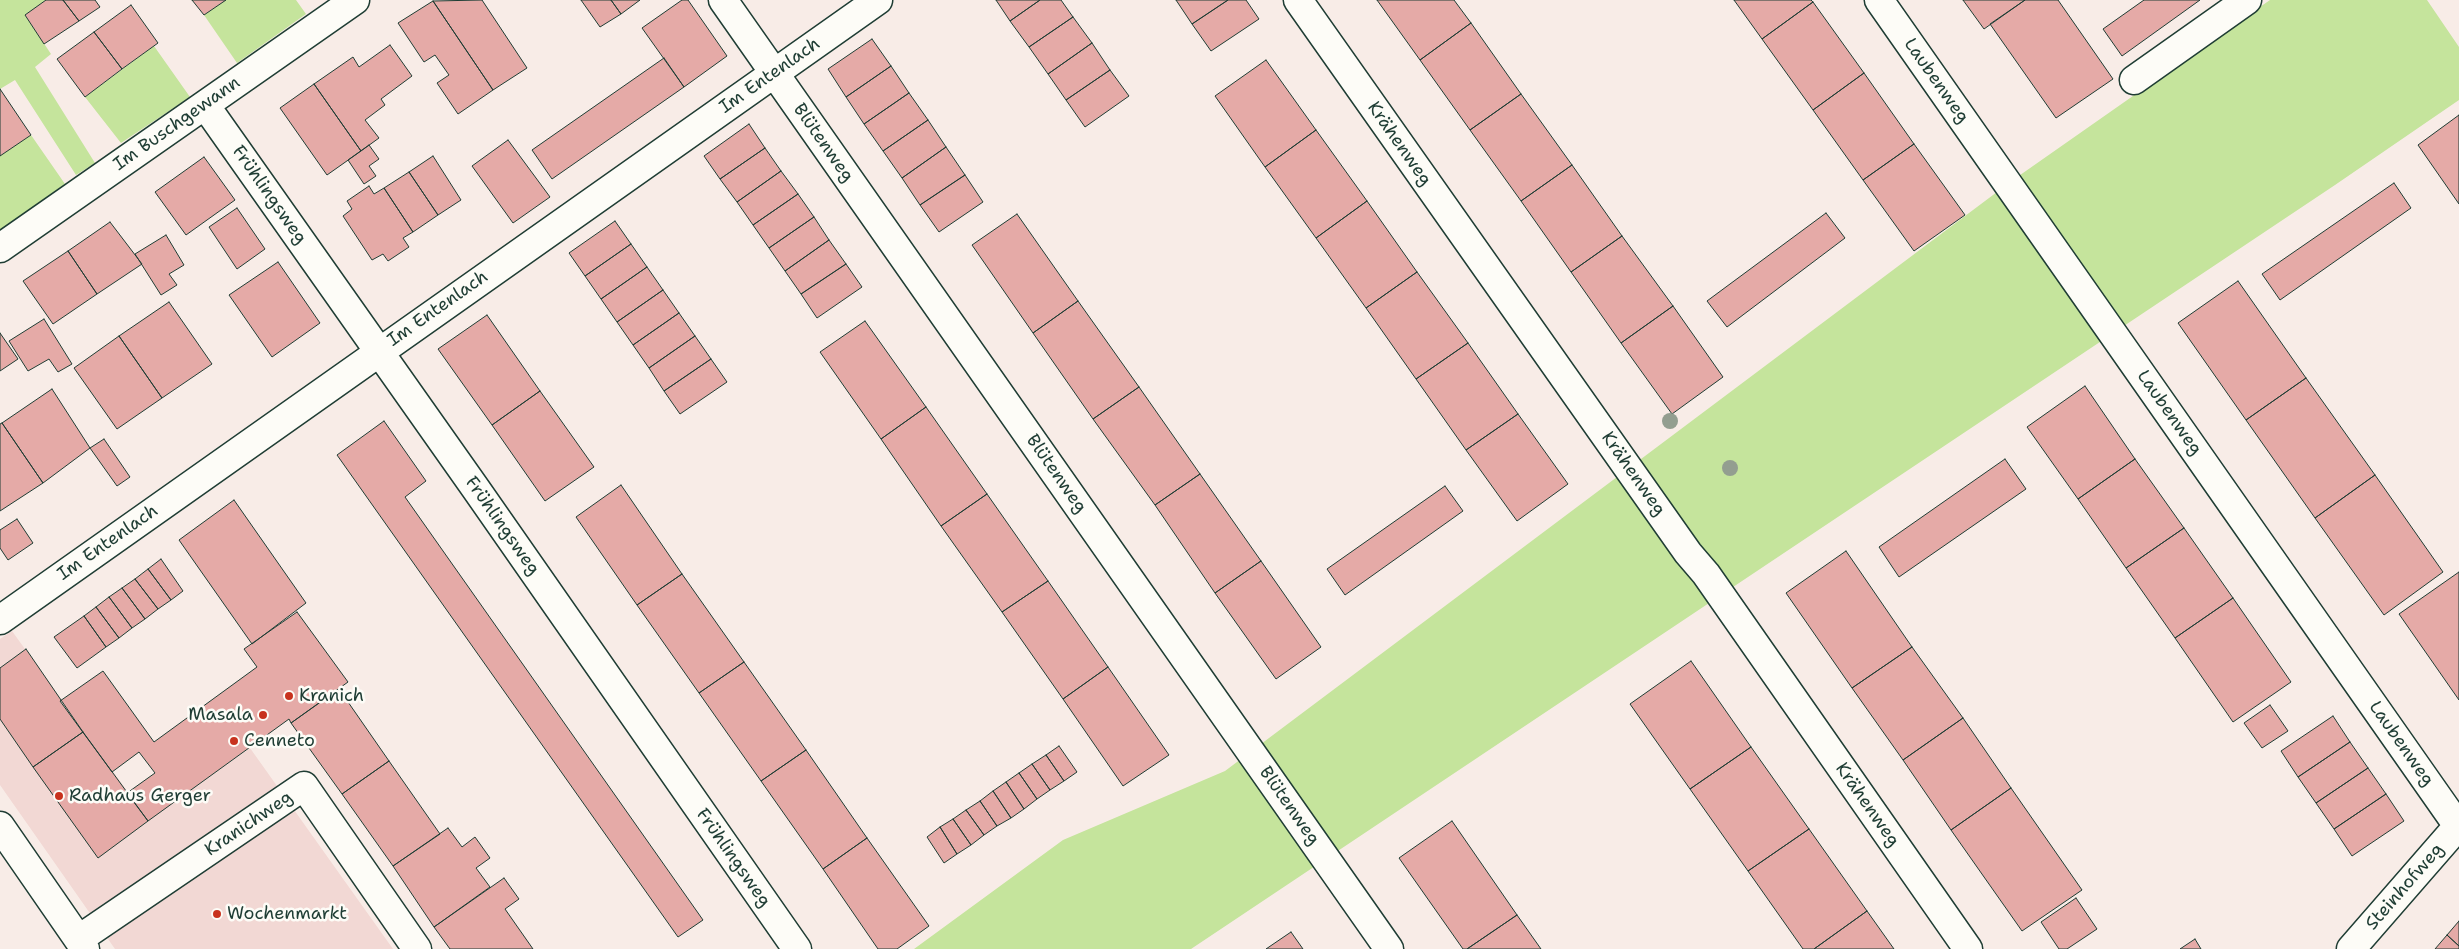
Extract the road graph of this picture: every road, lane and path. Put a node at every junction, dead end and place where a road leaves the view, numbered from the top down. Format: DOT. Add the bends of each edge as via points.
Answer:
graph roads {
  1 [pos="355,0"];
  2 [pos="723,0"];
  3 [pos="878,0"];
  4 [pos="1298,0"];
  5 [pos="1879,0"];
  6 [pos="2247,0"];
  7 [pos="774,73"];
  8 [pos="2134,80"];
  9 [pos="205,105"];
  10 [pos="0,248"];
  11 [pos="379,351"];
  12 [pos="0,620"];
  13 [pos="2459,825"];
  14 [pos="0,826"];
  15 [pos="82,944"];
  16 [pos="417,949"];
  17 [pos="797,949"];
  18 [pos="1389,949"];
  19 [pos="1968,949"];
  20 [pos="2351,949"];
  1 -- 9 [label="street, Im Buschgewann"];
  2 -- 7 [label="street, Blütenweg"];
  3 -- 7 [label="street, Im Entenlach"];
  4 -- 19 [label="street, Krähenweg"];
  5 -- 13 [label="street, Laubenweg"];
  6 -- 8 [label="street"];
  7 -- 11 [label="street, Im Entenlach"];
  7 -- 18 [label="street, Blütenweg"];
  9 -- 10 [label="street, Im Buschgewann"];
  9 -- 11 [label="street, Frühlingsweg"];
  11 -- 12 [label="street, Im Entenlach"];
  11 -- 17 [label="street, Frühlingsweg"];
  13 -- 20 [label="street, Steinhofweg"];
  14 -- 15 [label="street, Kranichweg"];
  15 -- 16 [label="street, Kranichweg" via="304,786"];
}
